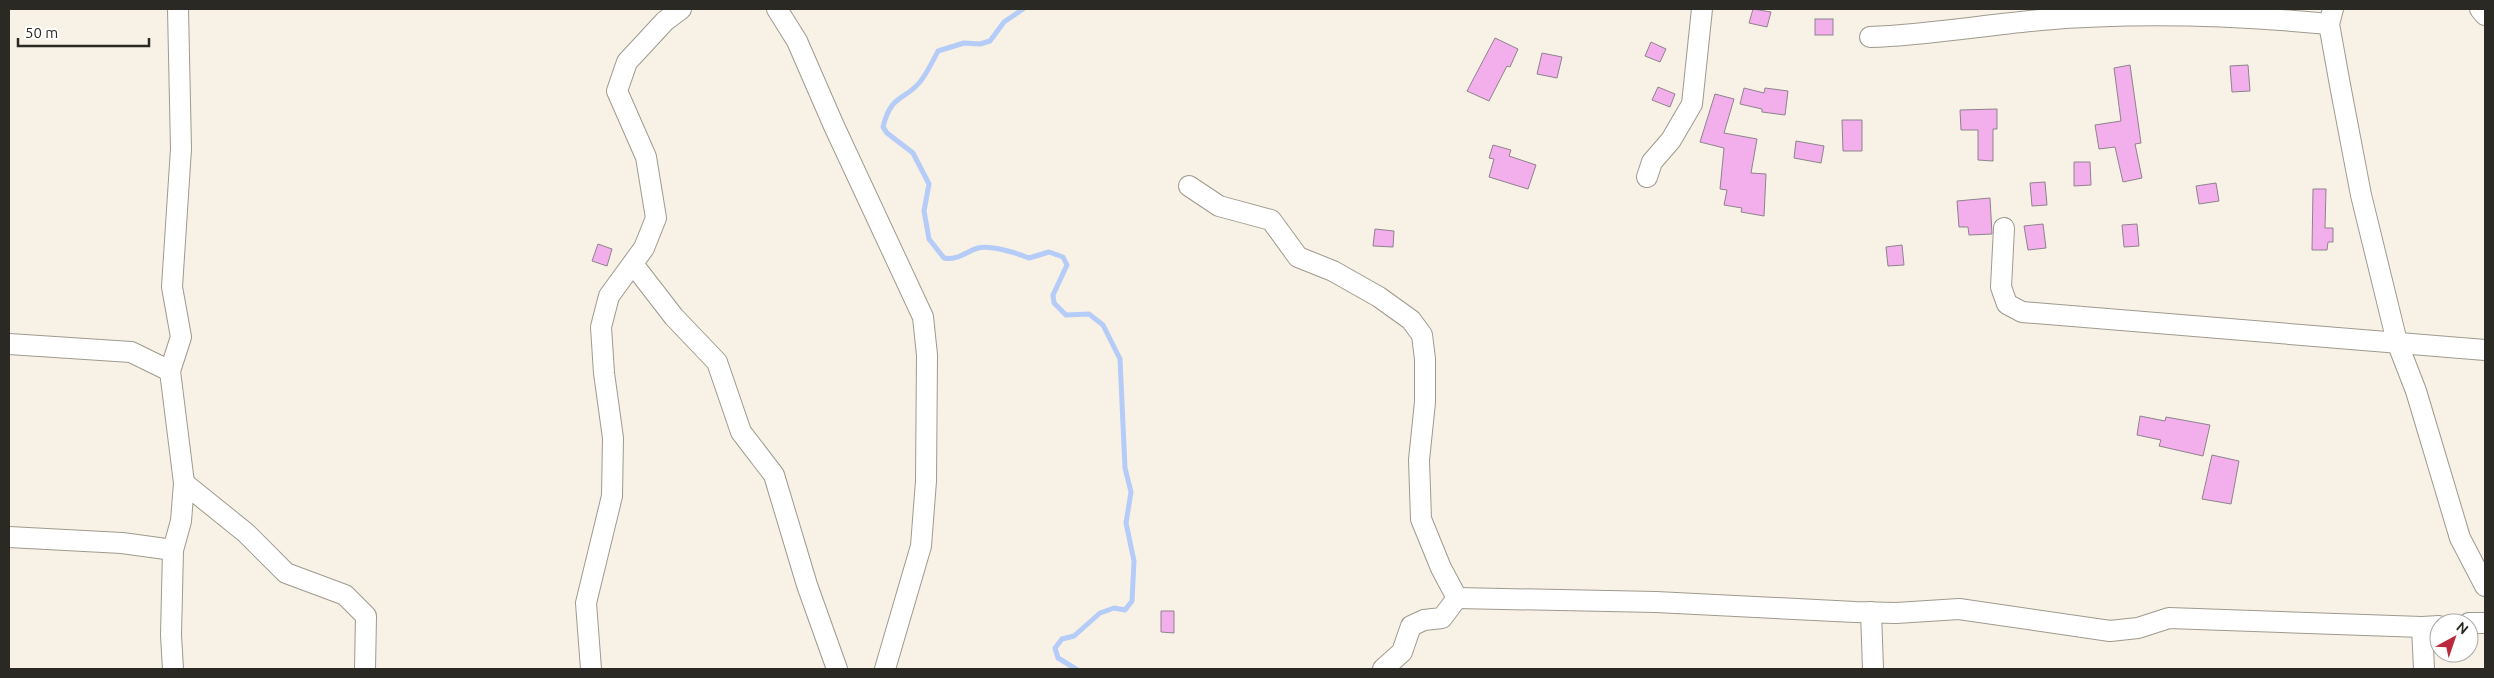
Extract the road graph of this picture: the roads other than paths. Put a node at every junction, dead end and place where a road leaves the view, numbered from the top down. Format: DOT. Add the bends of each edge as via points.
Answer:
graph roads {
  1 [pos="178,9"];
  2 [pos="681,9"];
  3 [pos="777,9"];
  4 [pos="1702,9"];
  5 [pos="2480,9"];
  6 [pos="2062,14"];
  7 [pos="2485,15"];
  8 [pos="2331,16"];
  9 [pos="1870,37"];
  10 [pos="1647,178"];
  11 [pos="1189,186"];
  12 [pos="2004,228"];
  13 [pos="633,264"];
  14 [pos="2396,342"];
  15 [pos="9,344"];
  16 [pos="2485,350"];
  17 [pos="170,371"];
  18 [pos="184,483"];
  19 [pos="9,537"];
  20 [pos="173,550"];
  21 [pos="2485,586"];
  22 [pos="1457,598"];
  23 [pos="1871,612"];
  24 [pos="2429,626"];
  25 [pos="2429,633"];
  26 [pos="173,669"];
  27 [pos="365,669"];
  28 [pos="592,669"];
  29 [pos="838,669"];
  30 [pos="886,669"];
  31 [pos="1383,669"];
  32 [pos="1873,669"];
  33 [pos="2424,669"];
  1 -- 17 [label="street" via="181,150 172,287 181,337"];
  2 -- 13 [label="street" via="627,62 617,91 646,157 656,218 644,248"];
  3 -- 30 [label="street" via="797,41 923,317 927,355 926,481 920,546"];
  4 -- 10 [label="street" via="1692,104 1671,140 1652,162"];
  5 -- 7 [label="street"];
  6 -- 8 [label="street"];
  6 -- 9 [label="street" via="1912,36"];
  8 -- 14 [label="street" via="2361,195"];
  11 -- 22 [label="street" via="1219,206 1271,220 1298,257 1333,271 1379,297 1411,320 1422,335 1425,368 1419,460 1421,519"];
  12 -- 14 [label="street" via="2001,287 2007,304 2022,312"];
  13 -- 28 [label="street" via="609,296 600,327 613,438 612,496 586,603"];
  13 -- 29 [label="street" via="674,317 717,362 741,432 774,475 806,585"];
  14 -- 16 [label="street"];
  14 -- 21 [label="street" via="2416,391 2460,538"];
  15 -- 17 [label="street" via="131,352"];
  17 -- 18 [label="street"];
  18 -- 20 [label="street" via="181,521"];
  18 -- 27 [label="street" via="246,533 286,572 345,595 366,616"];
  19 -- 20 [label="street"];
  20 -- 26 [label="street"];
  22 -- 23 [label="street" via="1656,602"];
  22 -- 31 [label="street" via="1442,618 1424,620 1411,626 1402,652"];
  23 -- 24 [label="street" via="1958,609 2110,631 2138,628 2169,618"];
  23 -- 32 [label="street"];
  25 -- 33 [label="street"];
}
